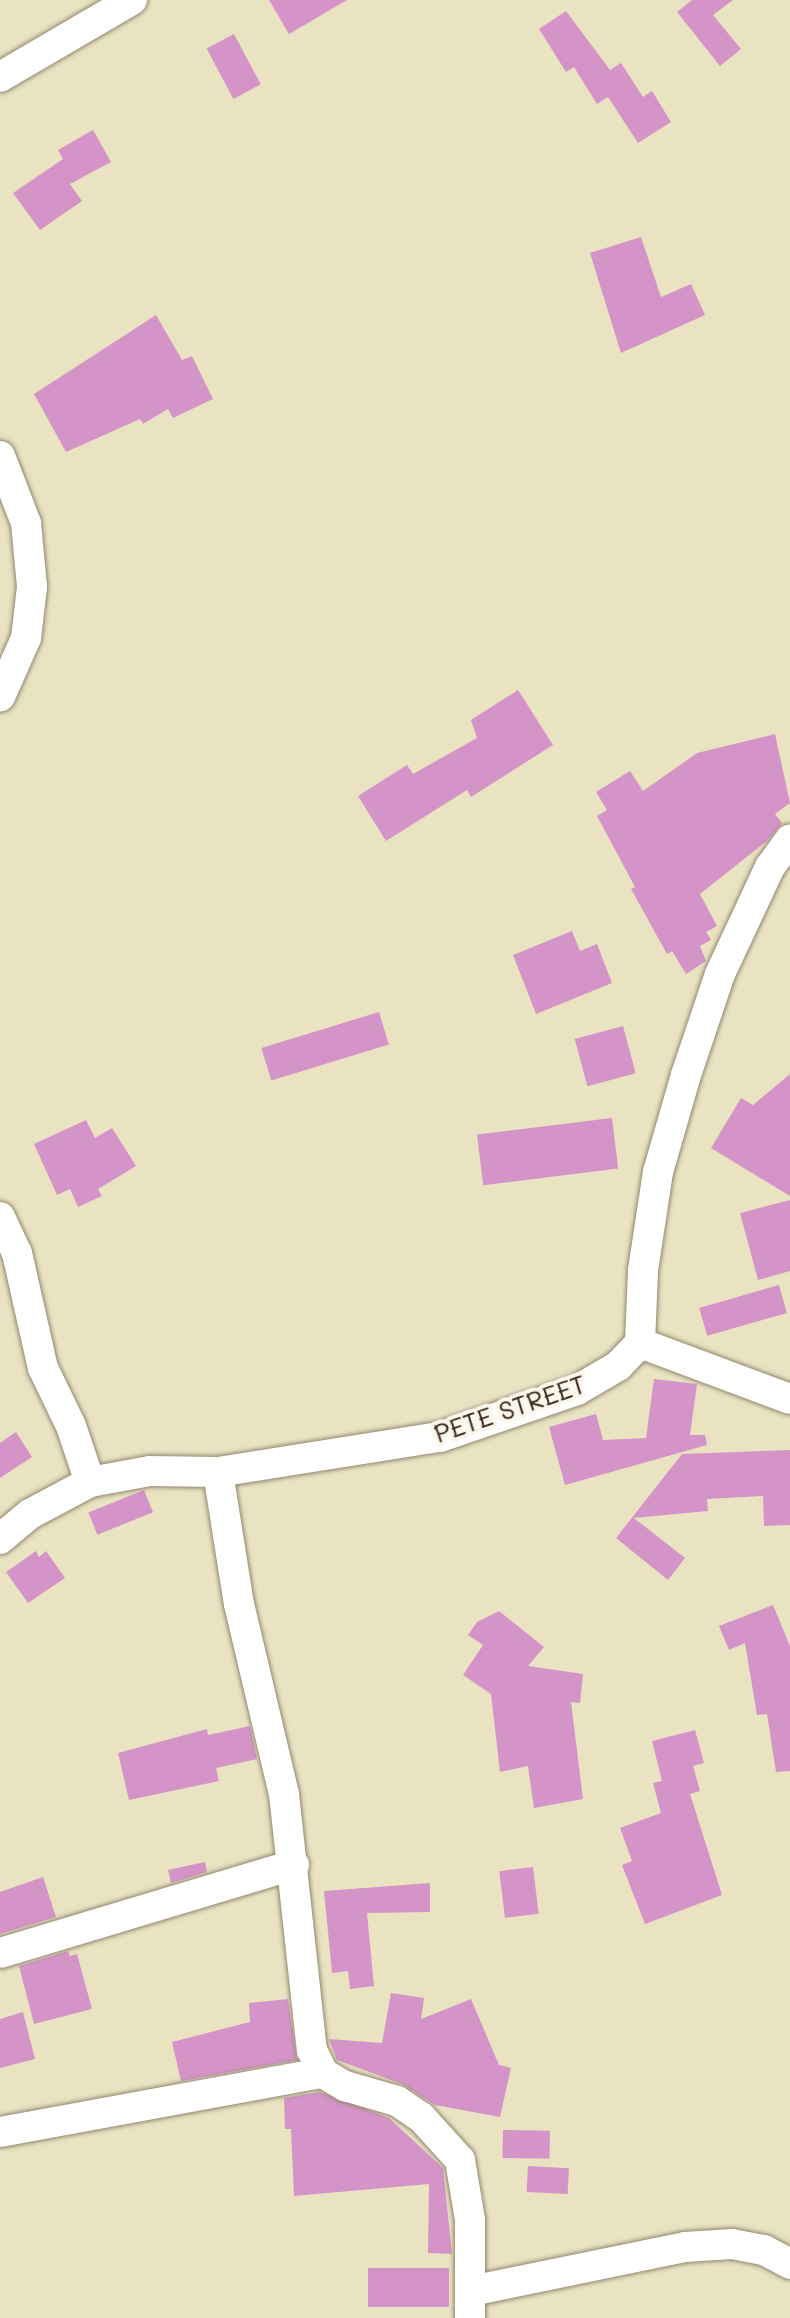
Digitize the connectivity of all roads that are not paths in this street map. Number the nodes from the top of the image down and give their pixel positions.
1 (132, 0) edge
2 (0, 77) edge
3 (0, 456) edge
4 (0, 697) edge
5 (790, 839) edge
6 (0, 1217) edge
7 (640, 1343) junction
8 (790, 1399) edge
9 (218, 1472) junction
10 (90, 1482) junction
11 (0, 1539) edge
12 (294, 1865) junction
13 (0, 1953) edge
14 (323, 2073) junction
15 (0, 2132) edge
16 (790, 2264) edge
17 (470, 2305) edge

1 - 2 street
3 - 4 street
5 - 7 street
6 - 10 street
7 - 8 street
7 - 9 street, PETE STREET
9 - 10 street, PETE STREET
9 - 12 street
10 - 11 street, PETE STREET
12 - 13 street
12 - 14 street
14 - 15 street
14 - 17 street
16 - 17 street

